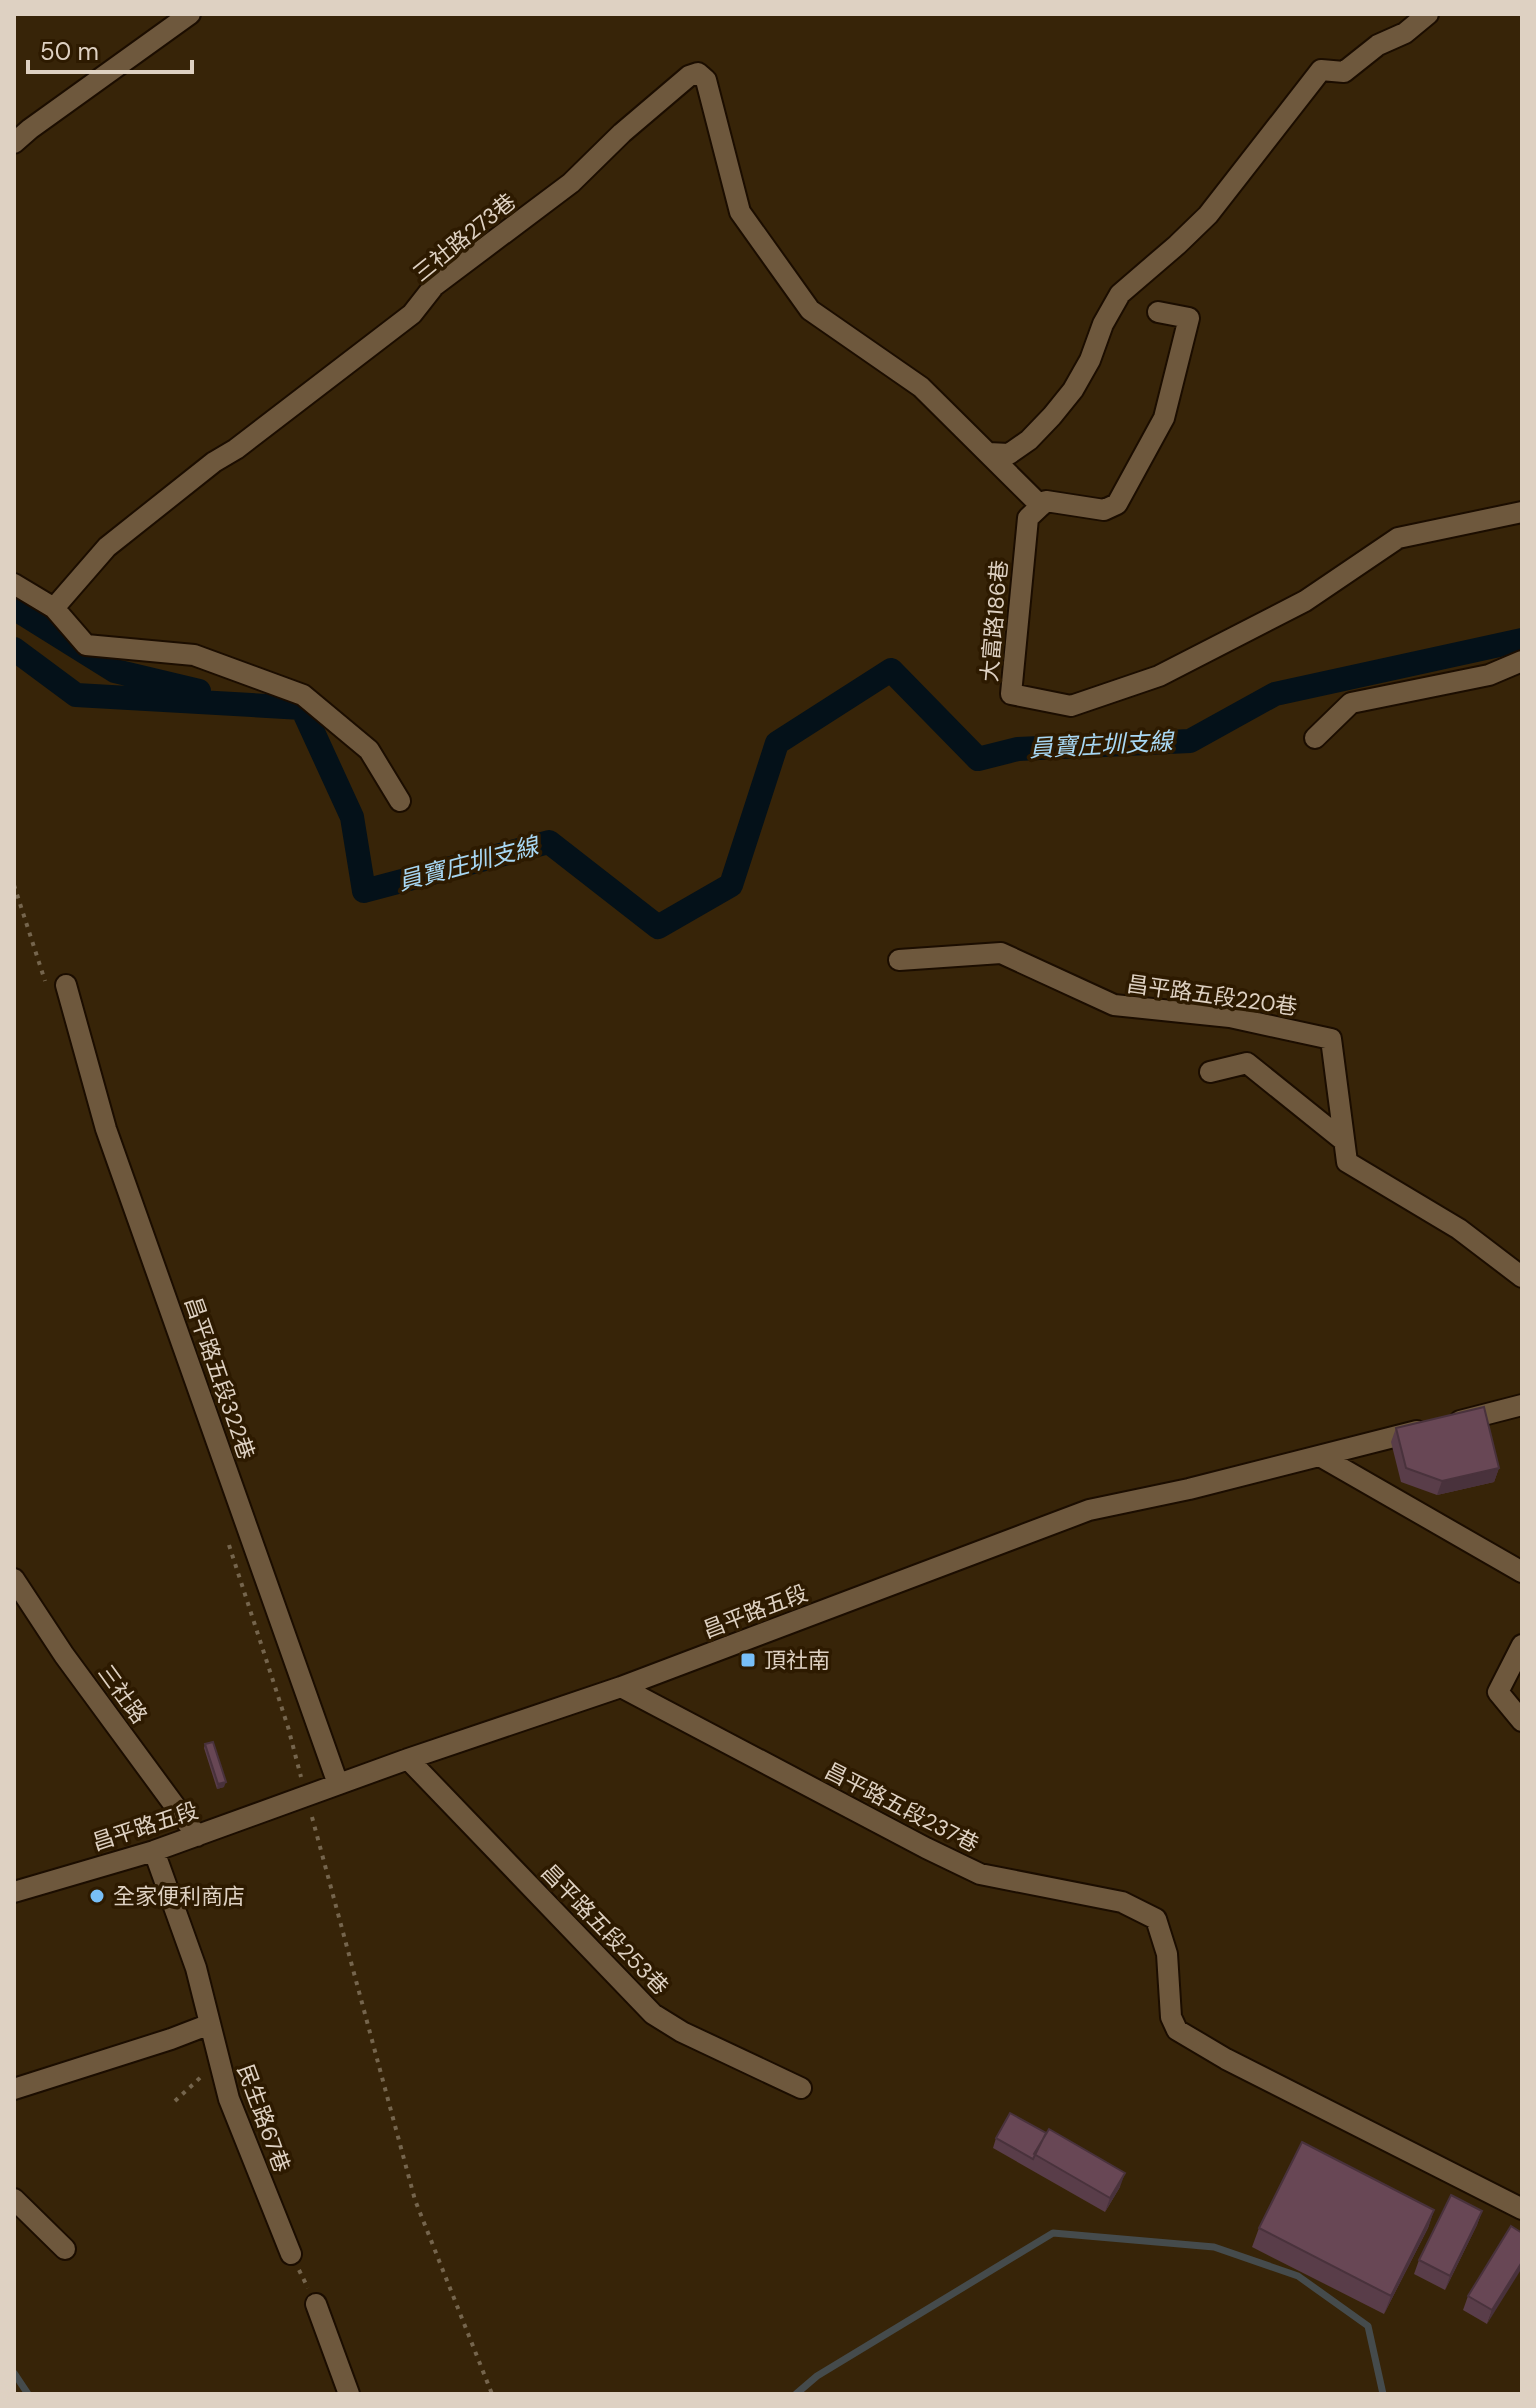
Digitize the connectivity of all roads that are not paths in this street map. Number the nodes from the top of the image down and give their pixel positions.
1 (190, 14) edge
2 (1428, 14) edge
3 (14, 143) edge
4 (1158, 312) dead end
5 (988, 453) junction
6 (1041, 506) junction
7 (1522, 512) edge
8 (14, 584) edge
9 (54, 608) junction
10 (1522, 661) edge
11 (1315, 738) dead end
12 (400, 801) dead end
13 (899, 960) dead end
14 (57, 988) road end
15 (1210, 1072) dead end
16 (1344, 1141) junction
17 (1522, 1277) edge
18 (1522, 1405) edge
19 (1320, 1456) junction
20 (1522, 1572) edge
21 (14, 1579) edge
22 (1522, 1645) edge
23 (621, 1687) junction
24 (1522, 1721) edge
25 (408, 1759) junction
26 (338, 1784) junction
27 (197, 1836) junction
28 (154, 1851) junction
29 (14, 1892) edge
30 (210, 2024) junction
31 (801, 2088) dead end
32 (14, 2089) edge
33 (14, 2199) edge
34 (1522, 2209) edge
35 (65, 2249) dead end
36 (291, 2254) road end
37 (316, 2304) road end
38 (349, 2394) edge

1 - 3 street
2 - 5 street
4 - 6 street
5 - 6 street
5 - 9 street, 三社路273巷
6 - 7 street, 大富路186巷
8 - 9 street
9 - 12 street
10 - 11 street
13 - 16 street, 昌平路五段220巷
14 - 26 street, 昌平路五段322巷
15 - 16 street, 昌平路五段220巷
16 - 17 street, 昌平路五段220巷
18 - 19 street, 昌平路五段
19 - 20 street
19 - 23 street, 昌平路五段
21 - 27 street, 三社路
22 - 24 street
23 - 25 street, 昌平路五段
23 - 34 street, 昌平路五段237巷
25 - 26 street, 昌平路五段
25 - 31 street, 昌平路五段253巷
26 - 27 street, 昌平路五段
27 - 28 street, 昌平路五段
28 - 29 street, 昌平路五段
28 - 30 street, 民生路67巷
30 - 32 street
30 - 36 street, 民生路67巷
33 - 35 street
37 - 38 street

